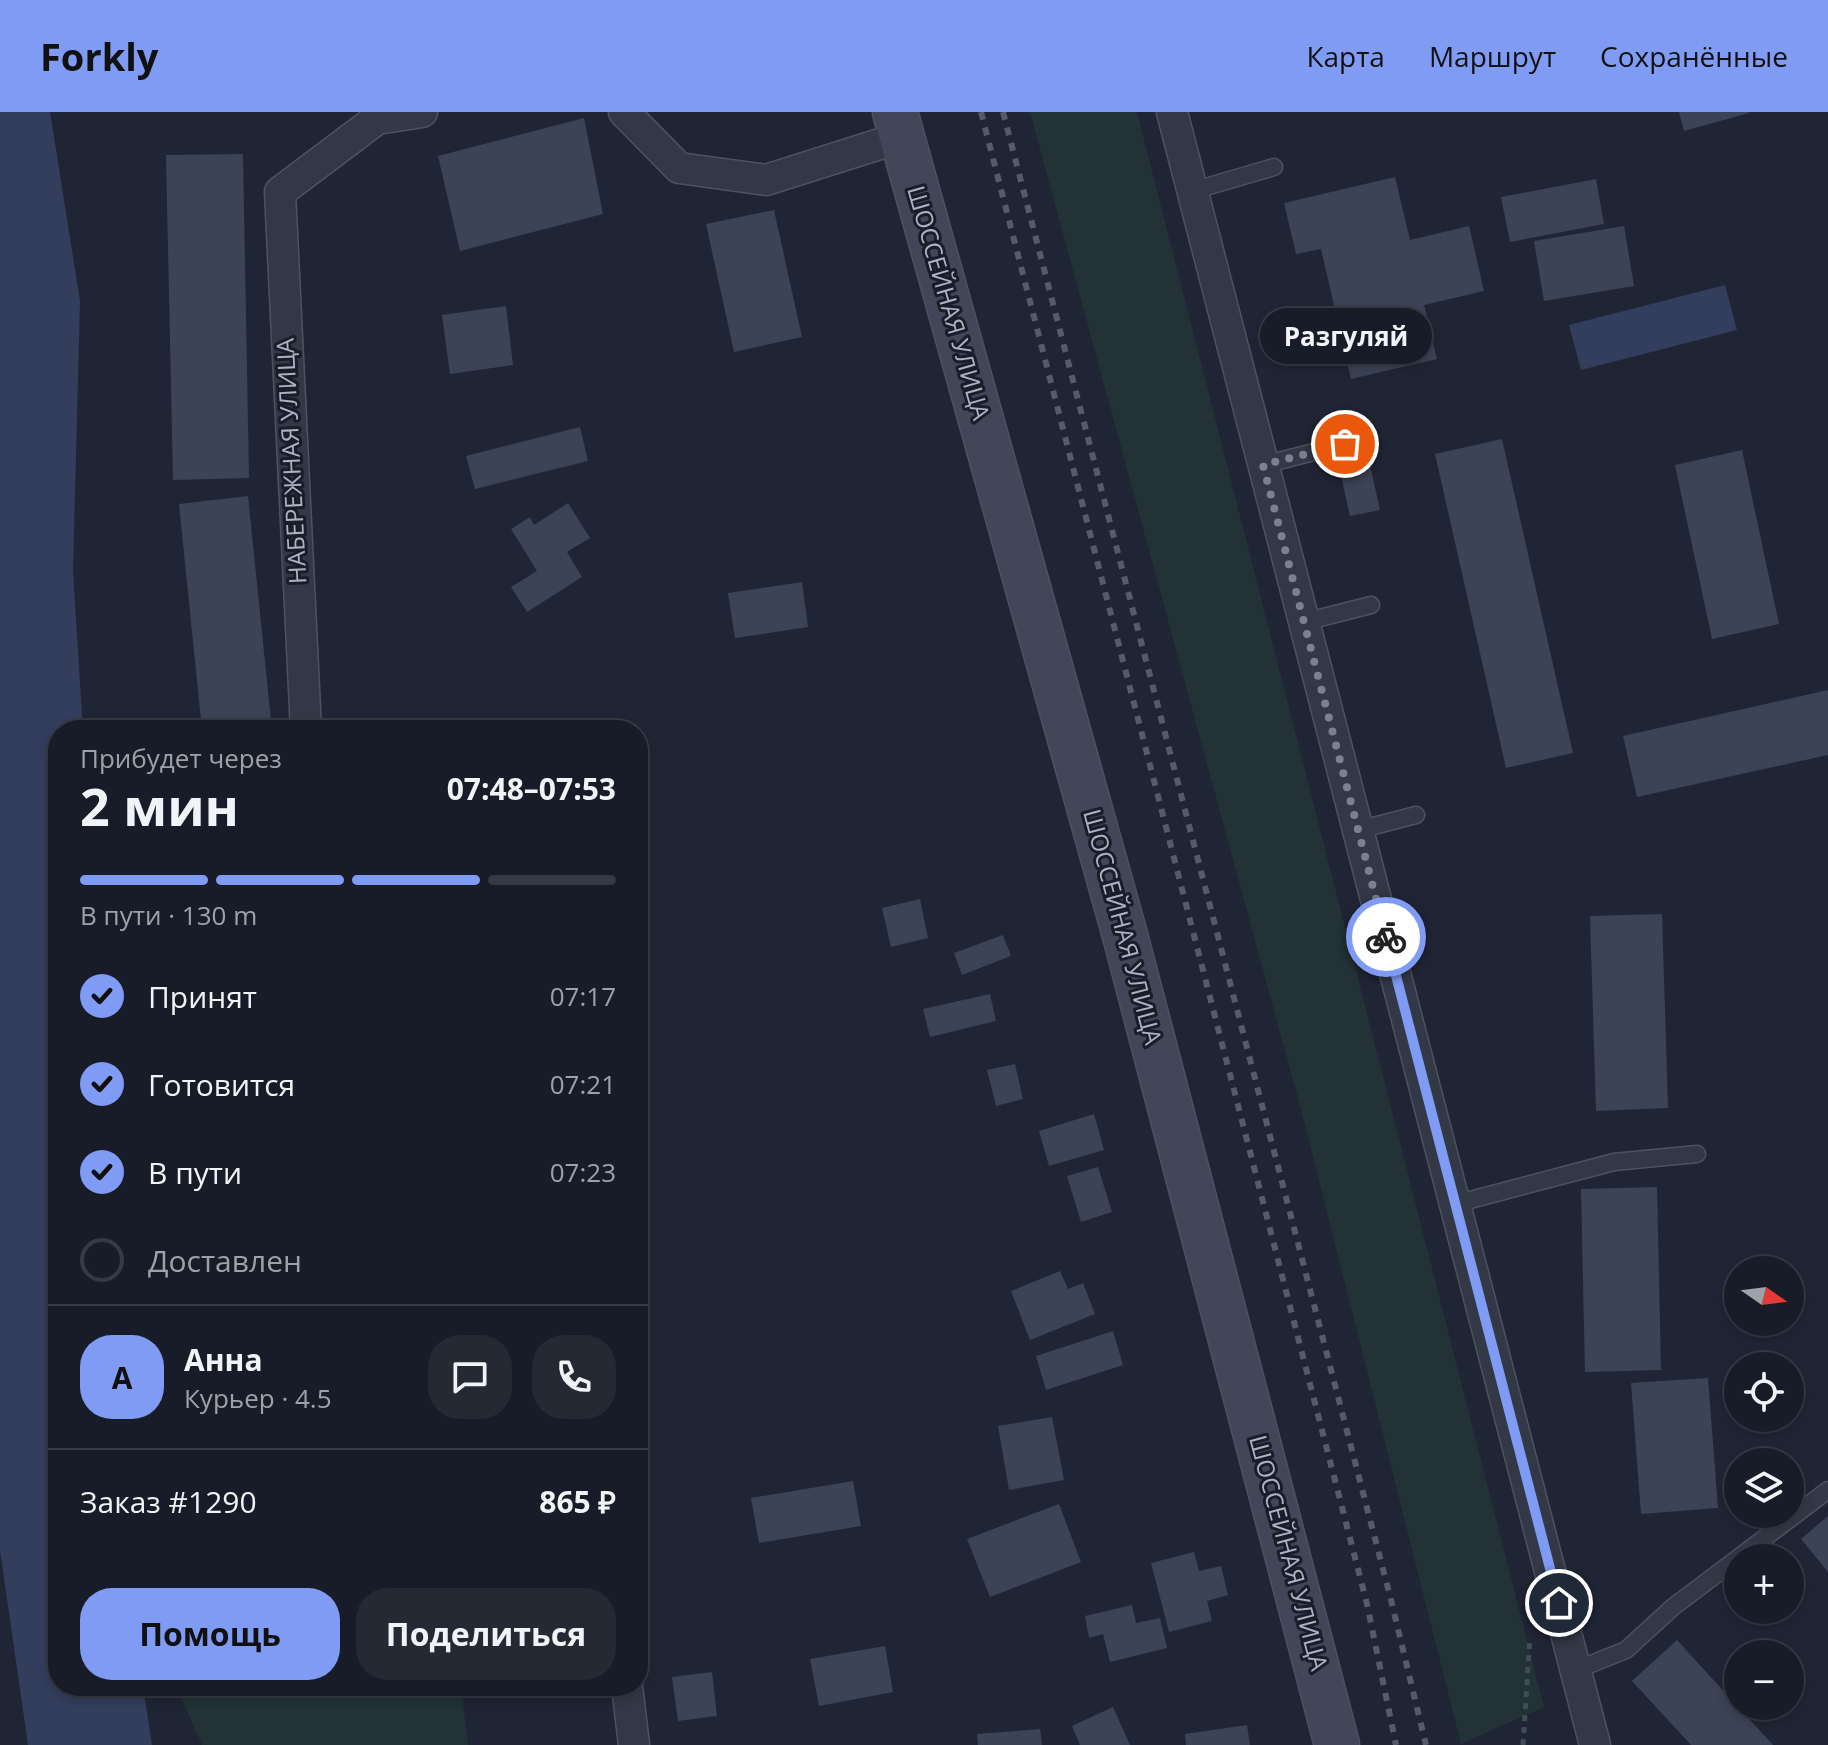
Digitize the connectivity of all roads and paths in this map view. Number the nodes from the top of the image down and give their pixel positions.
1 (422, 112) edge
2 (624, 112) edge
3 (1172, 112) edge
4 (898, 124) edge
5 (1274, 167) dead end
6 (1192, 191) junction
7 (1345, 444) dead end
8 (1263, 465) junction
9 (1371, 605) dead end
10 (1304, 622) junction
11 (306, 720) edge
12 (1416, 815) dead end
13 (1358, 830) junction
14 (1697, 1154) dead end
15 (1455, 1204) junction
16 (1828, 1490) edge
17 (1757, 1544) edge
18 (1724, 1569) edge
19 (1559, 1603) junction
20 (1576, 1670) junction
21 (628, 1696) edge
22 (634, 1745) edge
23 (1337, 1745) edge
24 (1523, 1745) edge
25 (1595, 1745) edge

1 - 11 street, НАБЕРЕЖНАЯ УЛИЦА
2 - 4 street
3 - 6 street
4 - 23 main road, ШОССЕЙНАЯ УЛИЦА
5 - 6 lane
6 - 8 street
7 - 8 lane
8 - 10 street
9 - 10 lane
10 - 13 street
12 - 13 lane
13 - 15 street
14 - 15 lane
15 - 19 street
16 - 17 lane
18 - 20 lane
19 - 20 street
19 - 24 path
20 - 25 street
21 - 22 street

